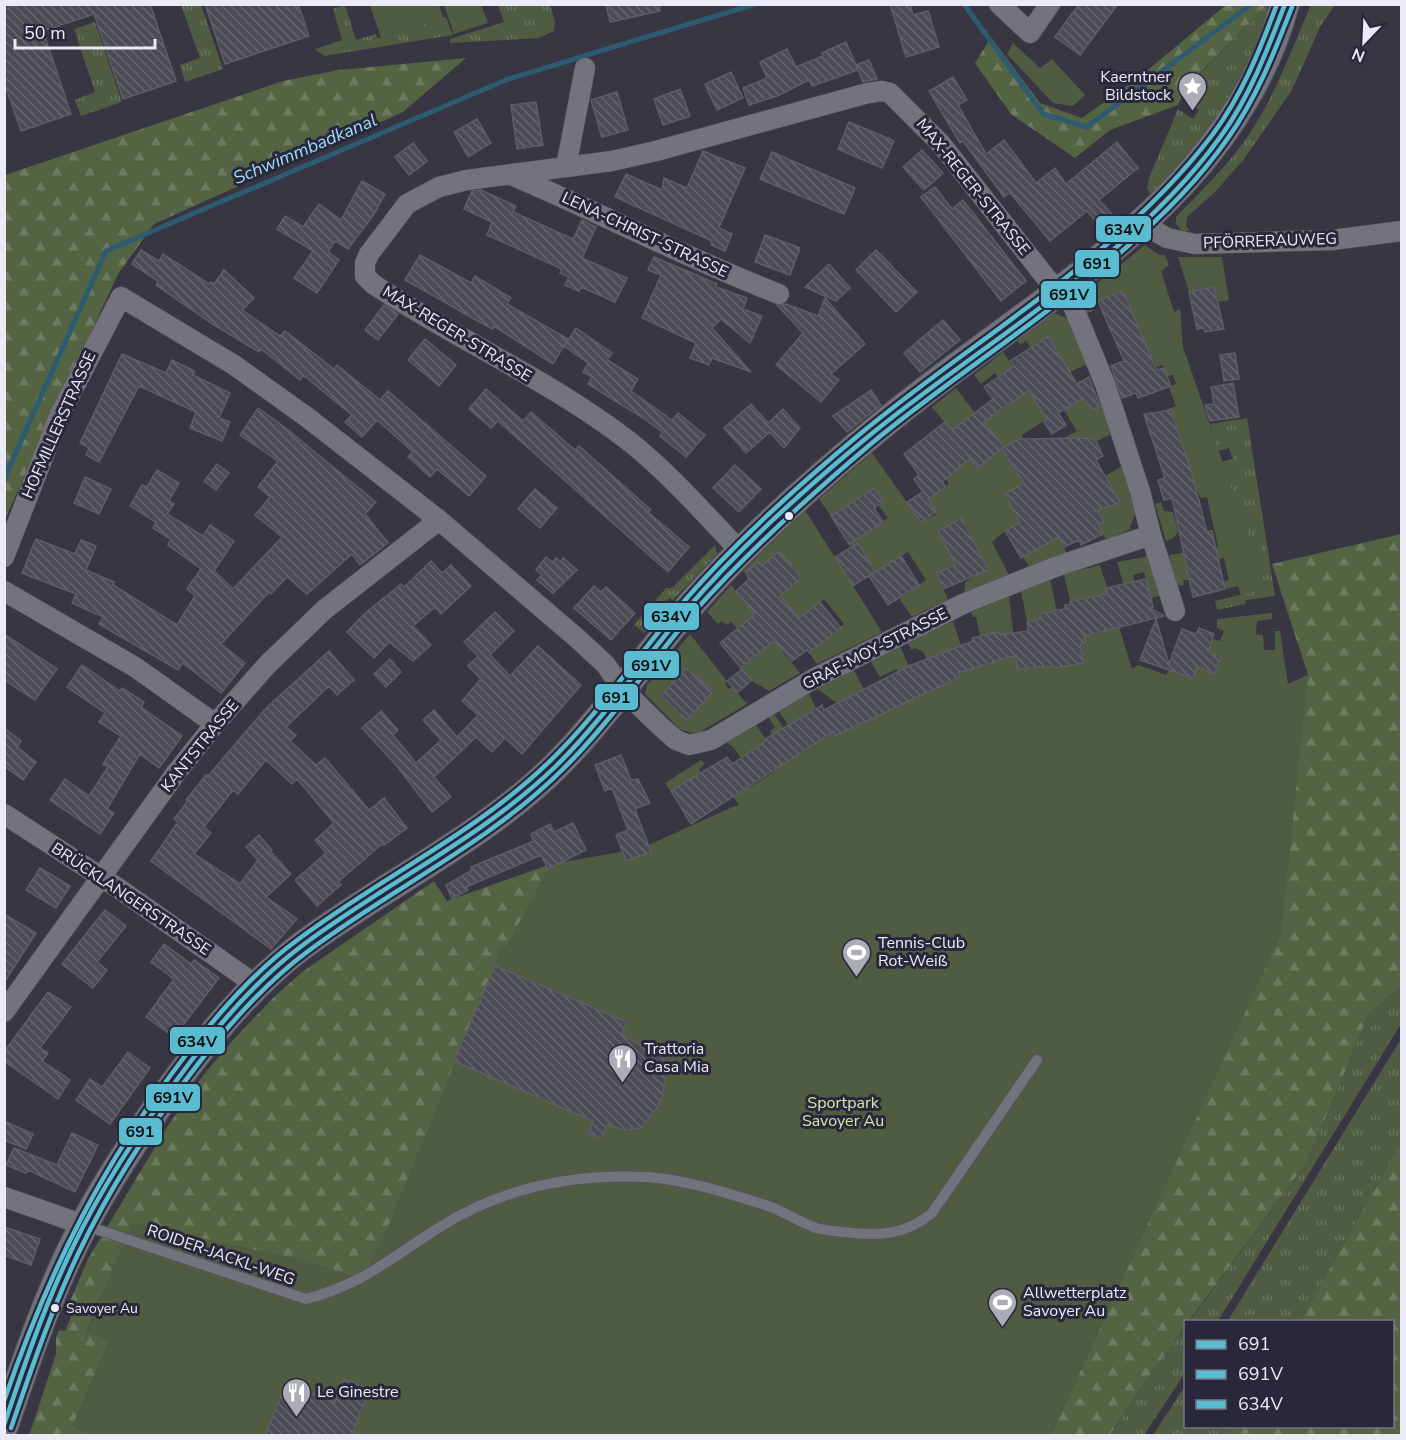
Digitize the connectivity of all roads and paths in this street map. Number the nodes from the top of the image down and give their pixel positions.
1 (1050, 4) edge
2 (1285, 4) edge
3 (1003, 6) edge
4 (585, 68) dead end
5 (566, 167) junction
6 (511, 175) junction
7 (1148, 219) junction
8 (1401, 231) edge
9 (1061, 290) junction
10 (779, 294) dead end
11 (121, 297) joint
12 (439, 520) junction
13 (1151, 535) junction
14 (740, 552) junction
15 (4, 557) edge
16 (4, 591) edge
17 (1175, 611) dead end
18 (622, 689) junction
19 (215, 724) junction
20 (4, 814) edge
21 (102, 878) junction
22 (256, 985) junction
23 (4, 1012) edge
24 (1037, 1060) dead end
25 (4, 1197) edge
26 (84, 1225) junction
27 (4, 1426) edge

1 - 3 street
2 - 7 street
4 - 5 street
5 - 6 street, MAX-REGER-STRASSE
5 - 9 street, MAX-REGER-STRASSE
6 - 10 street, LENA-CHRIST-STRASSE
6 - 14 street, MAX-REGER-STRASSE
7 - 8 street, PFÖRRERAUWEG
7 - 9 street
9 - 13 street
9 - 14 street
11 - 12 street, GRAF-MOY-STRASSE
11 - 15 street, HOFMILLERSTRASSE
12 - 18 street, GRAF-MOY-STRASSE
12 - 19 street, KANTSTRASSE
13 - 17 street
13 - 18 street, GRAF-MOY-STRASSE
14 - 18 street
16 - 19 street
18 - 22 street
19 - 21 street, KANTSTRASSE
20 - 21 street, BRÜCKLANGERSTRASSE
21 - 22 street, BRÜCKLANGERSTRASSE
21 - 23 street, KANTSTRASSE
22 - 26 street
24 - 26 lane, ROIDER-JACKL-WEG
25 - 26 street
26 - 27 street

